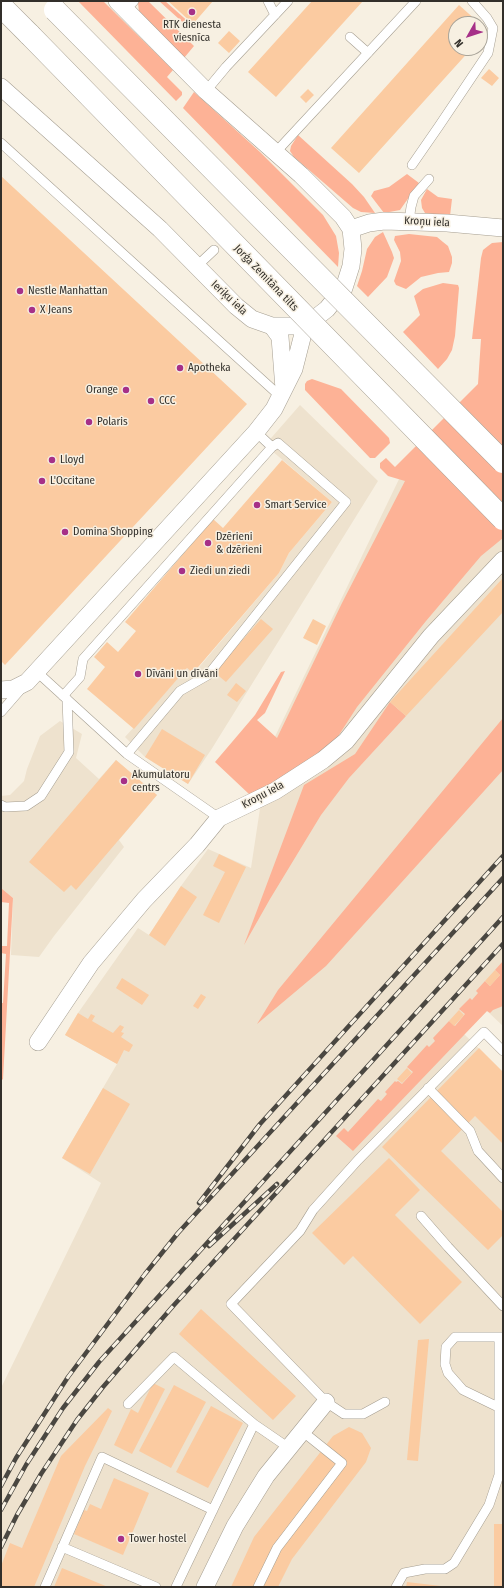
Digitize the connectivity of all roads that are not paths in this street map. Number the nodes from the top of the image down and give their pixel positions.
1 (268, 1) edge
2 (288, 1) edge
3 (416, 1) edge
4 (472, 1) edge
5 (125, 4) edge
6 (51, 5) edge
7 (1, 6) edge
8 (275, 15) junction
9 (350, 37) dead end
10 (368, 53) junction
11 (1, 87) edge
12 (206, 91) junction
13 (1, 143) edge
14 (276, 152) junction
15 (412, 165) dead end
16 (430, 179) dead end
17 (409, 221) junction
18 (503, 228) edge
19 (351, 229) junction
20 (214, 250) dead end
21 (197, 266) junction
22 (306, 322) junction
23 (272, 326) junction
24 (283, 394) junction
25 (256, 432) junction
26 (272, 447) junction
27 (503, 462) edge
28 (503, 519) edge
29 (503, 560) edge
30 (32, 677) junction
31 (1, 690) edge
32 (65, 698) junction
33 (1, 712) edge
34 (127, 754) junction
35 (1, 805) edge
36 (219, 818) junction
37 (38, 1042) dead end
38 (503, 1051) edge
39 (428, 1088) junction
40 (503, 1178) edge
41 (421, 1216) dead end
42 (503, 1306) edge
43 (501, 1337) edge
44 (326, 1402) junction
45 (385, 1402) dead end
46 (128, 1404) dead end
47 (498, 1406) junction
48 (254, 1424) junction
49 (302, 1431) junction
50 (289, 1448) junction
51 (213, 1510) junction
52 (62, 1547) junction
53 (45, 1587) edge
54 (156, 1587) edge
55 (176, 1587) edge
56 (205, 1587) edge
57 (258, 1587) edge
58 (396, 1587) edge

1 - 8 lane
2 - 8 lane
3 - 10 lane
4 - 15 lane
5 - 12 street
6 - 27 main road, bridge
7 - 28 main road, Jorģa Zemitāna tilts, bridge
8 - 12 lane
9 - 10 lane
10 - 14 lane
11 - 21 street, Ieriķu iela
12 - 14 street
13 - 24 lane
14 - 19 street
16 - 17 lane
17 - 18 street, Kroņu iela
17 - 19 street, Kroņu iela
19 - 22 street, Ieriķu iela
20 - 21 lane
21 - 23 street, Ieriķu iela
22 - 23 street, Ieriķu iela
22 - 24 street
23 - 24 street
24 - 25 street
25 - 26 lane
25 - 30 street
26 - 32 lane
26 - 34 lane
29 - 36 street, Kroņu iela
30 - 31 street
30 - 32 lane
30 - 33 lane
32 - 34 lane
32 - 35 lane
34 - 36 lane
36 - 37 street, Kroņu iela
38 - 39 lane
39 - 40 lane
39 - 44 lane
41 - 42 lane
43 - 47 lane
43 - 47 lane
44 - 45 lane
44 - 49 street
46 - 48 lane
47 - 58 lane
48 - 50 lane
48 - 51 lane
49 - 50 street
49 - 57 lane
50 - 56 street
51 - 52 lane
51 - 55 lane
52 - 53 lane
52 - 54 lane

